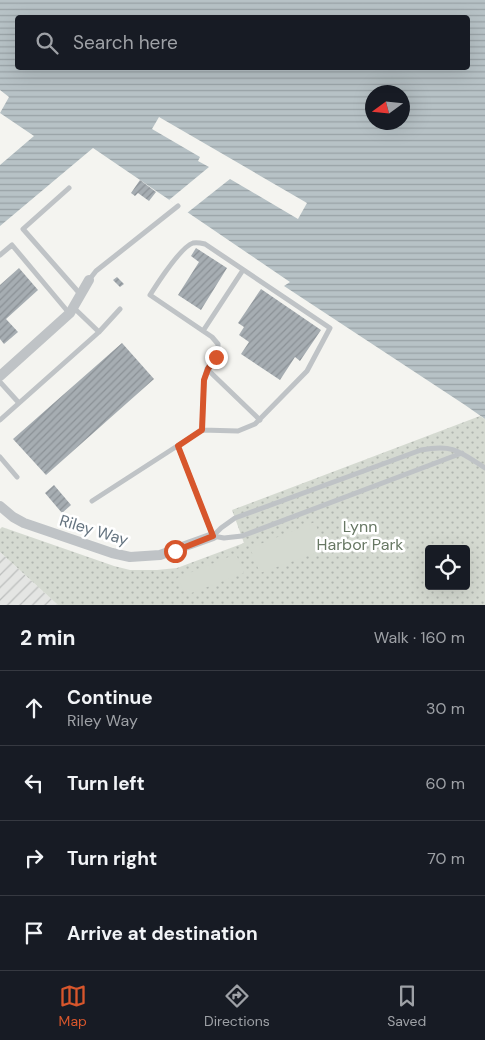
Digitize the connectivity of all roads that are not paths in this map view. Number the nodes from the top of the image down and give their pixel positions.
1 (69, 188) dead end
2 (178, 206) dead end
3 (0, 255) edge
4 (243, 270) junction
5 (89, 280) joint
6 (81, 295) junction
7 (120, 309) dead end
8 (72, 311) junction
9 (203, 331) junction
10 (99, 332) junction
11 (208, 369) junction
12 (0, 376) edge
13 (0, 382) edge
14 (19, 403) junction
15 (0, 420) edge
16 (260, 420) junction
17 (202, 430) junction
18 (178, 446) junction
19 (462, 454) junction
20 (0, 457) edge
21 (485, 468) edge
22 (17, 477) dead end
23 (92, 501) dead end
24 (0, 506) edge
25 (213, 536) junction

1 - 6 lane
2 - 5 lane
3 - 8 lane
4 - 9 lane
4 - 9 lane
4 - 16 lane
5 - 6 street
6 - 8 street
7 - 10 lane
8 - 10 lane
8 - 12 street
9 - 11 lane
10 - 14 lane
11 - 16 lane
11 - 17 lane
13 - 14 lane
14 - 15 lane
16 - 17 lane
17 - 18 lane
18 - 23 lane
18 - 25 lane
19 - 21 lane
19 - 25 lane
19 - 25 lane
20 - 22 lane
24 - 25 street, Riley Way

